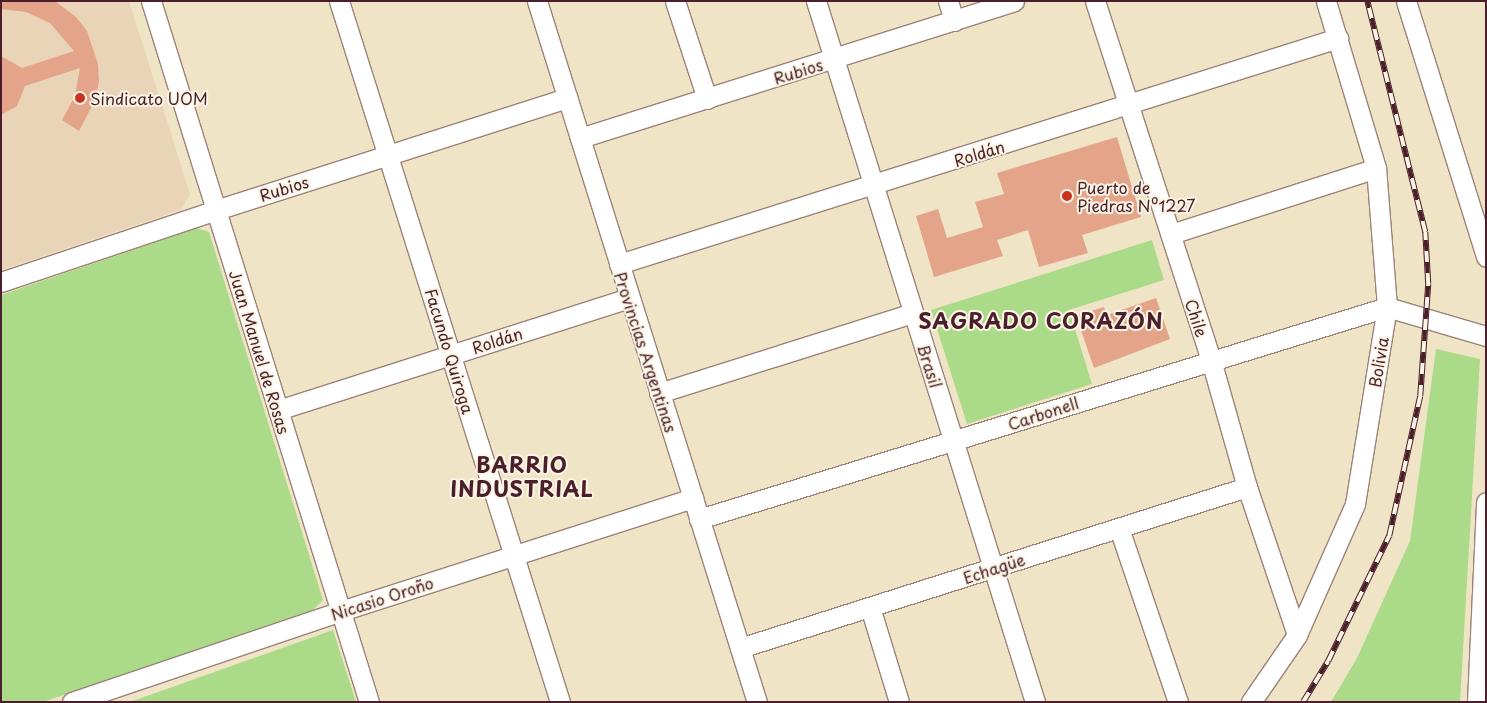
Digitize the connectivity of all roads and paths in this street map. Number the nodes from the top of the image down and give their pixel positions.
1 (151, 1) edge
2 (340, 1) edge
3 (537, 1) edge
4 (675, 1) edge
5 (816, 1) edge
6 (948, 1) edge
7 (1014, 1) edge
8 (1094, 1) edge
9 (1326, 1) edge
10 (1406, 1) edge
11 (954, 21) junction
12 (1338, 38) junction
13 (835, 59) junction
14 (568, 98) junction
15 (707, 99) junction
16 (1127, 106) junction
17 (580, 138) junction
18 (388, 156) junction
19 (1376, 168) junction
20 (873, 185) junction
21 (216, 210) junction
22 (1481, 224) edge
23 (1171, 234) junction
24 (1486, 257) edge
25 (619, 264) junction
26 (1, 282) edge
27 (629, 298) junction
28 (1387, 307) junction
29 (913, 313) junction
30 (1486, 336) edge
31 (452, 354) junction
32 (1211, 360) junction
33 (659, 394) junction
34 (278, 410) junction
35 (954, 441) junction
36 (1247, 487) junction
37 (693, 498) junction
38 (1486, 502) edge
39 (699, 519) junction
40 (1119, 528) junction
41 (514, 555) junction
42 (993, 568) junction
43 (870, 607) junction
44 (341, 611) junction
45 (1297, 635) junction
46 (740, 648) junction
47 (755, 701) edge
48 (72, 702) edge
49 (369, 702) edge
50 (560, 702) edge
51 (899, 702) edge
52 (1035, 702) edge
53 (1178, 702) edge
54 (1251, 702) edge
55 (1477, 702) edge

1 - 21 street, Juan Manuel de Rosas
2 - 18 street, Facundo Quiroga
3 - 14 street, Provincias Argentinas
4 - 15 street
5 - 13 street, Brasil
6 - 11 street
7 - 11 street, Rubios
8 - 16 street, Chile
9 - 12 street, Bolivia
10 - 22 street
11 - 13 street, Rubios
12 - 16 street, Roldán
12 - 19 street, Bolivia
13 - 15 street, Rubios
13 - 20 street, Brasil
14 - 17 street, Provincias Argentinas
14 - 18 street, Rubios
15 - 17 street, Rubios
16 - 20 street, Roldán
16 - 23 street, Chile
17 - 25 street, Provincias Argentinas
18 - 21 street, Rubios
18 - 31 street, Facundo Quiroga
19 - 23 street
19 - 28 street, Bolivia
20 - 25 street, Roldán
20 - 29 street, Brasil
21 - 26 street, Rubios
21 - 34 street, Juan Manuel de Rosas
22 - 24 street
23 - 32 street, Chile
25 - 27 street, Provincias Argentinas
27 - 31 street, Roldán
27 - 33 street, Provincias Argentinas
28 - 30 street
28 - 32 street, Carbonell
28 - 45 street, Bolivia
29 - 33 street
29 - 35 street, Brasil
31 - 34 street, Roldán
31 - 41 street, Facundo Quiroga
32 - 35 street, Carbonell
32 - 36 street, Chile
33 - 37 street, Provincias Argentinas
34 - 44 street, Juan Manuel de Rosas
35 - 39 street, Carbonell
35 - 42 street, Brasil
36 - 40 street, Echagüe
36 - 45 street, Chile
37 - 39 street, Provincias Argentinas
37 - 41 street, Nicasio Oroño
38 - 55 street
39 - 46 street, Provincias Argentinas
40 - 42 street, Echagüe
40 - 53 street
41 - 44 street, Nicasio Oroño
41 - 50 street, Facundo Quiroga
42 - 43 street, Echagüe
42 - 52 street, Brasil
43 - 46 street, Echagüe
43 - 51 street
44 - 48 street, Nicasio Oroño
44 - 49 street, Juan Manuel de Rosas
45 - 54 street, Bolivia
46 - 47 street, Provincias Argentinas

